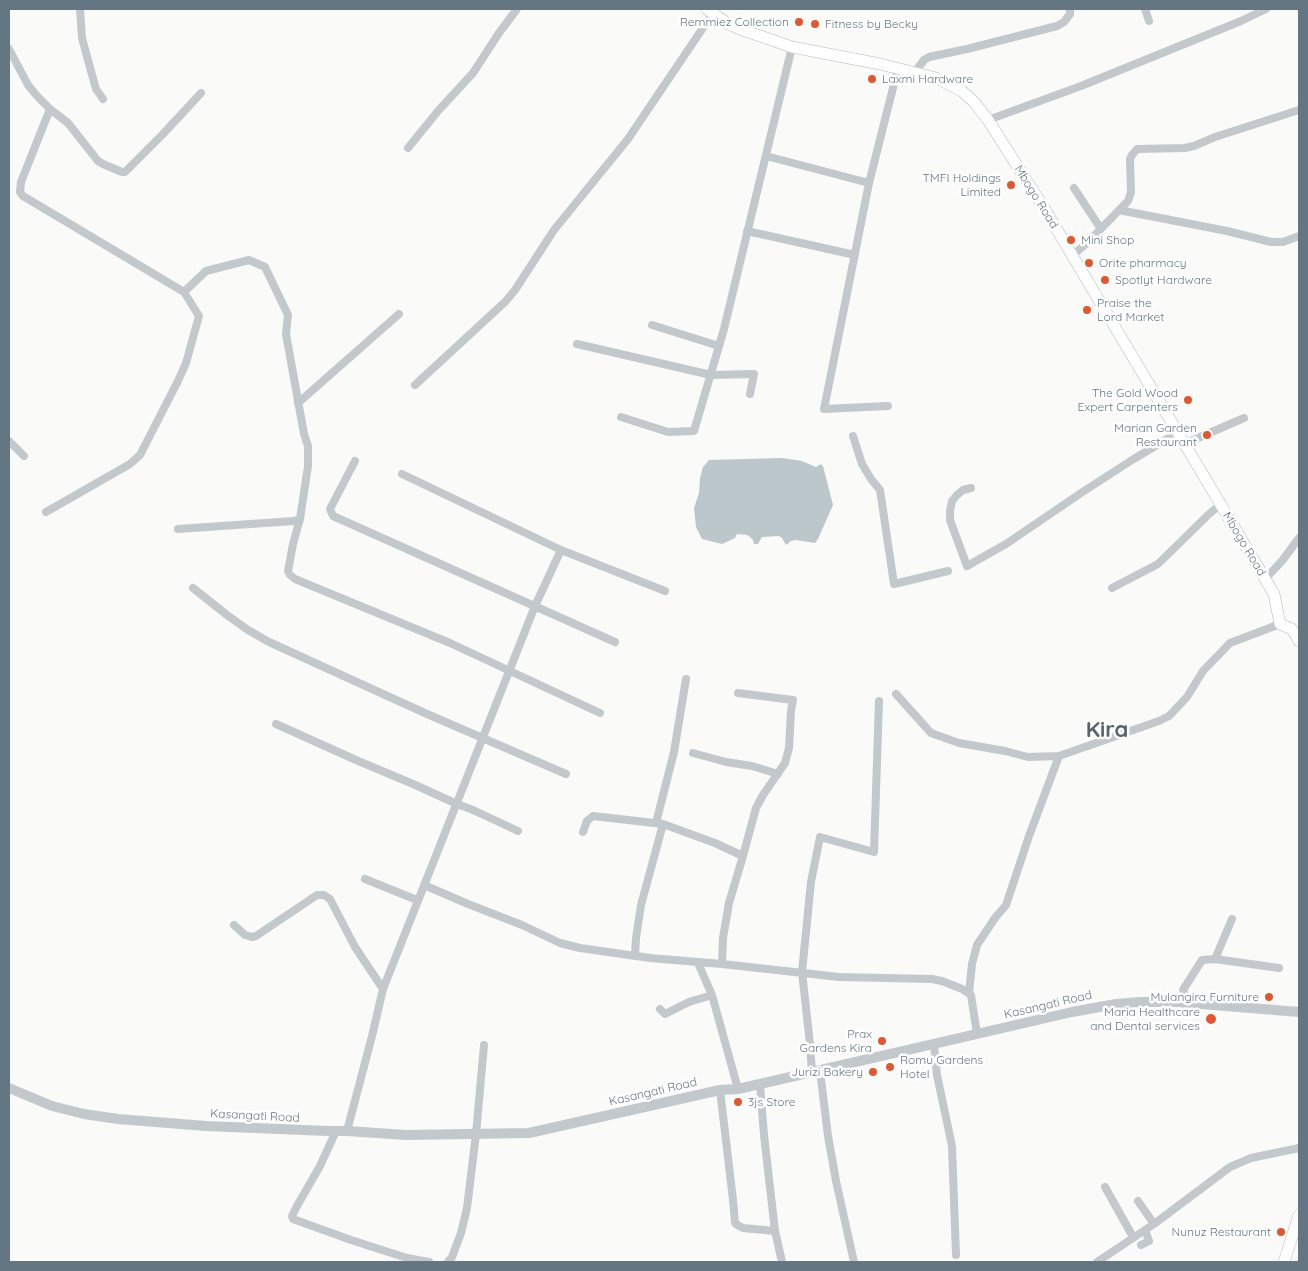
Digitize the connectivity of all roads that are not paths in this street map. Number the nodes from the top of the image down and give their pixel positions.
1 (80, 9) edge
2 (517, 9) edge
3 (1070, 9) edge
4 (1145, 9) edge
5 (1266, 9) edge
6 (710, 11) edge
7 (1149, 21) dead end
8 (792, 47) junction
9 (9, 49) edge
10 (898, 68) junction
11 (915, 72) junction
12 (201, 94) dead end
13 (103, 99) dead end
14 (50, 110) junction
15 (1299, 110) edge
16 (988, 120) junction
17 (408, 148) dead end
18 (766, 156) junction
19 (870, 183) junction
20 (1074, 188) dead end
21 (1119, 210) junction
22 (1101, 229) junction
23 (747, 231) junction
24 (1299, 236) edge
25 (855, 255) junction
26 (1072, 256) junction
27 (184, 292) junction
28 (398, 314) dead end
29 (652, 325) dead end
30 (577, 344) dead end
31 (720, 346) junction
32 (710, 375) junction
33 (415, 385) dead end
34 (750, 394) dead end
35 (298, 403) junction
36 (888, 406) dead end
37 (621, 417) dead end
38 (1244, 418) dead end
39 (1177, 433) junction
40 (854, 436) dead end
41 (9, 441) edge
42 (1184, 444) junction
43 (24, 456) dead end
44 (355, 461) dead end
45 (402, 474) dead end
46 (971, 488) dead end
47 (1220, 505) junction
48 (46, 512) dead end
49 (300, 518) junction
50 (178, 529) dead end
51 (1299, 538) edge
52 (561, 550) junction
53 (948, 571) dead end
54 (1265, 579) junction
55 (193, 588) dead end
56 (1112, 588) dead end
57 (666, 590) dead end
58 (535, 606) junction
59 (1280, 624) junction
60 (1299, 641) edge
61 (615, 642) dead end
62 (509, 671) junction
63 (686, 679) dead end
64 (738, 693) dead end
65 (896, 694) dead end
66 (879, 701) dead end
67 (600, 713) dead end
68 (276, 724) dead end
69 (482, 738) junction
70 (693, 753) dead end
71 (1059, 756) junction
72 (566, 774) dead end
73 (778, 774) junction
74 (457, 804) junction
75 (659, 823) junction
76 (518, 831) dead end
77 (584, 832) dead end
78 (743, 856) junction
79 (364, 879) dead end
80 (424, 885) junction
81 (417, 900) junction
82 (1232, 919) dead end
83 (234, 925) dead end
84 (635, 956) junction
85 (1215, 959) junction
86 (698, 963) junction
87 (722, 964) junction
88 (1279, 968) dead end
89 (802, 972) junction
90 (382, 989) junction
91 (968, 992) junction
92 (712, 995) junction
93 (1190, 1004) junction
94 (660, 1009) dead end
95 (1299, 1012) edge
96 (977, 1034) junction
97 (934, 1044) junction
98 (484, 1045) dead end
99 (816, 1072) junction
100 (760, 1084) junction
101 (9, 1088) edge
102 (738, 1089) junction
103 (720, 1090) junction
104 (342, 1131) junction
105 (476, 1134) junction
106 (1299, 1148) edge
107 (1105, 1187) dead end
108 (1138, 1200) dead end
109 (1299, 1216) edge
110 (1154, 1224) junction
111 (1145, 1230) junction
112 (776, 1231) junction
113 (1134, 1237) junction
114 (1141, 1245) dead end
115 (956, 1254) dead end
116 (429, 1262) edge
117 (448, 1262) edge
118 (782, 1262) edge
119 (854, 1262) edge
120 (1097, 1262) edge
121 (1284, 1262) edge

1 - 13 street
2 - 17 street
3 - 11 street
4 - 7 street
5 - 16 street
6 - 8 main road, Mbogo Road
6 - 33 street
8 - 10 main road, Mbogo Road
8 - 18 street
9 - 14 street
10 - 11 main road, Mbogo Road
10 - 19 street
11 - 16 main road, Mbogo Road
12 - 14 street
14 - 27 street
15 - 21 street
16 - 26 main road, Mbogo Road
18 - 19 street
18 - 23 street
19 - 25 street
20 - 22 street
21 - 22 street
21 - 24 street
22 - 26 street
23 - 25 street
23 - 31 street
25 - 36 street
26 - 39 main road, Mbogo Road
27 - 35 street
27 - 48 street
28 - 35 street
29 - 31 street
30 - 32 street
31 - 32 street
32 - 34 street
32 - 37 street
35 - 49 street
38 - 42 street
39 - 42 main road, Mbogo Road
39 - 46 street
40 - 53 street
41 - 43 street
42 - 47 main road, Mbogo Road
44 - 58 street
45 - 52 street
47 - 54 main road, Mbogo Road
47 - 56 street
49 - 50 street
49 - 62 street
51 - 54 street
52 - 57 street
52 - 58 street
54 - 59 main road, Mbogo Road
55 - 69 street
58 - 61 street
58 - 62 street
59 - 60 main road
59 - 71 street
62 - 67 street
62 - 69 street
63 - 75 street
64 - 73 street
65 - 71 street
66 - 89 street
68 - 74 street
69 - 72 street
69 - 74 street
70 - 73 street
71 - 91 street
73 - 78 street
74 - 76 street
74 - 80 street
75 - 77 street
75 - 78 street
75 - 84 street
78 - 87 street
79 - 81 street
80 - 81 street
80 - 84 street
81 - 90 street
82 - 85 street
83 - 90 street
84 - 86 street
85 - 88 street
85 - 93 street
86 - 87 street
86 - 92 street
87 - 89 street
89 - 91 street
89 - 99 street
90 - 104 street
91 - 96 street
92 - 94 street
92 - 102 street
93 - 95 street, Kasangati Road
93 - 96 street, Kasangati Road
96 - 97 street, Kasangati Road
97 - 99 street, Kasangati Road
97 - 115 street
98 - 105 street
99 - 100 street, Kasangati Road
99 - 119 street
100 - 102 street, Kasangati Road
100 - 112 street
101 - 104 street, Kasangati Road
102 - 103 street, Kasangati Road
103 - 105 street, Kasangati Road
103 - 112 street
104 - 105 street, Kasangati Road
104 - 116 street
105 - 117 street
106 - 110 street
107 - 113 street
108 - 110 street
109 - 121 main road
110 - 111 street
111 - 113 street
111 - 114 street
112 - 118 street
113 - 120 street

